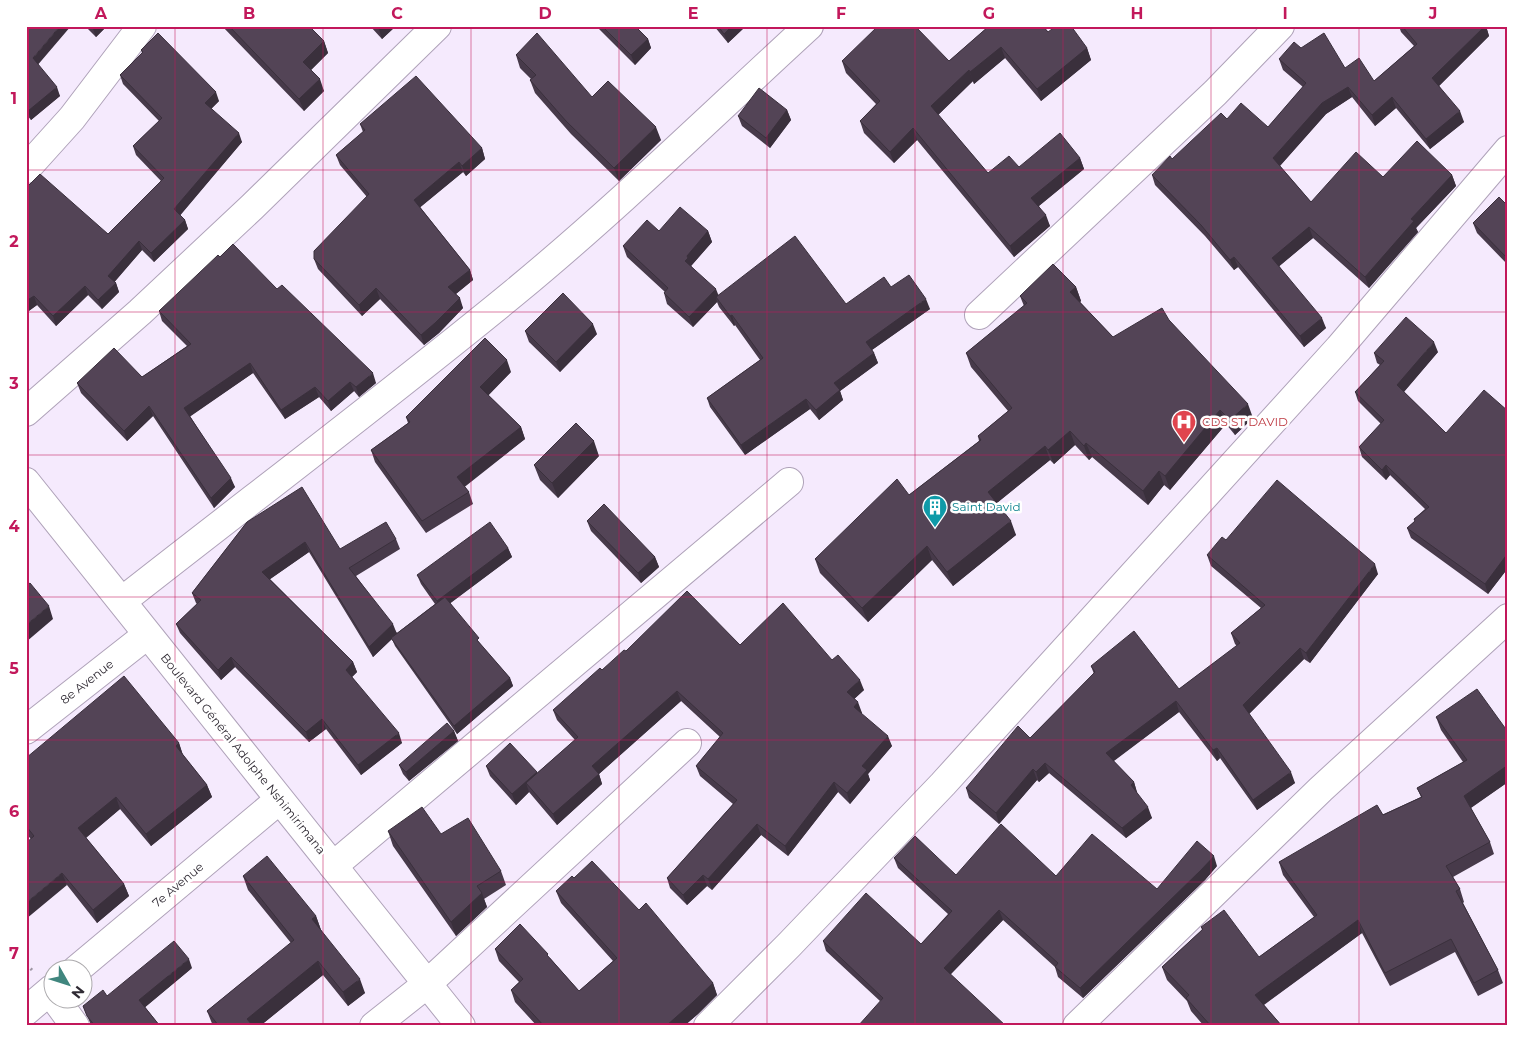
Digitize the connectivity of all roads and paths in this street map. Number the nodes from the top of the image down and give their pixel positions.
1 (142, 26) edge
2 (437, 26) edge
3 (809, 26) edge
4 (1280, 26) edge
5 (1508, 150) edge
6 (26, 169) edge
7 (979, 315) dead end
8 (26, 412) edge
9 (26, 482) edge
10 (789, 482) dead end
11 (122, 601) junction
12 (1508, 618) edge
13 (147, 635) junction
14 (26, 730) edge
15 (687, 743) dead end
16 (279, 800) junction
17 (333, 866) junction
18 (88, 960) edge
19 (427, 984) junction
20 (42, 1001) edge
21 (64, 1010) edge
22 (26, 1011) edge
23 (75, 1026) edge
24 (374, 1026) edge
25 (461, 1026) edge
26 (708, 1026) edge
27 (1077, 1026) edge

1 - 6 street
2 - 8 street
3 - 11 street
4 - 7 street
5 - 26 street
9 - 11 street, Boulevard Général Adolphe Nshimirimana
10 - 17 street
11 - 13 street, Boulevard Général Adolphe Nshimirimana
12 - 27 street
13 - 14 street, 8e Avenue
13 - 16 street, Boulevard Général Adolphe Nshimirimana
15 - 19 street
16 - 17 street, Boulevard Général Adolphe Nshimirimana
16 - 18 street, 7e Avenue
17 - 19 street, Boulevard Général Adolphe Nshimirimana
19 - 24 street
19 - 25 street, Boulevard Général Adolphe Nshimirimana
20 - 22 street
21 - 23 street

